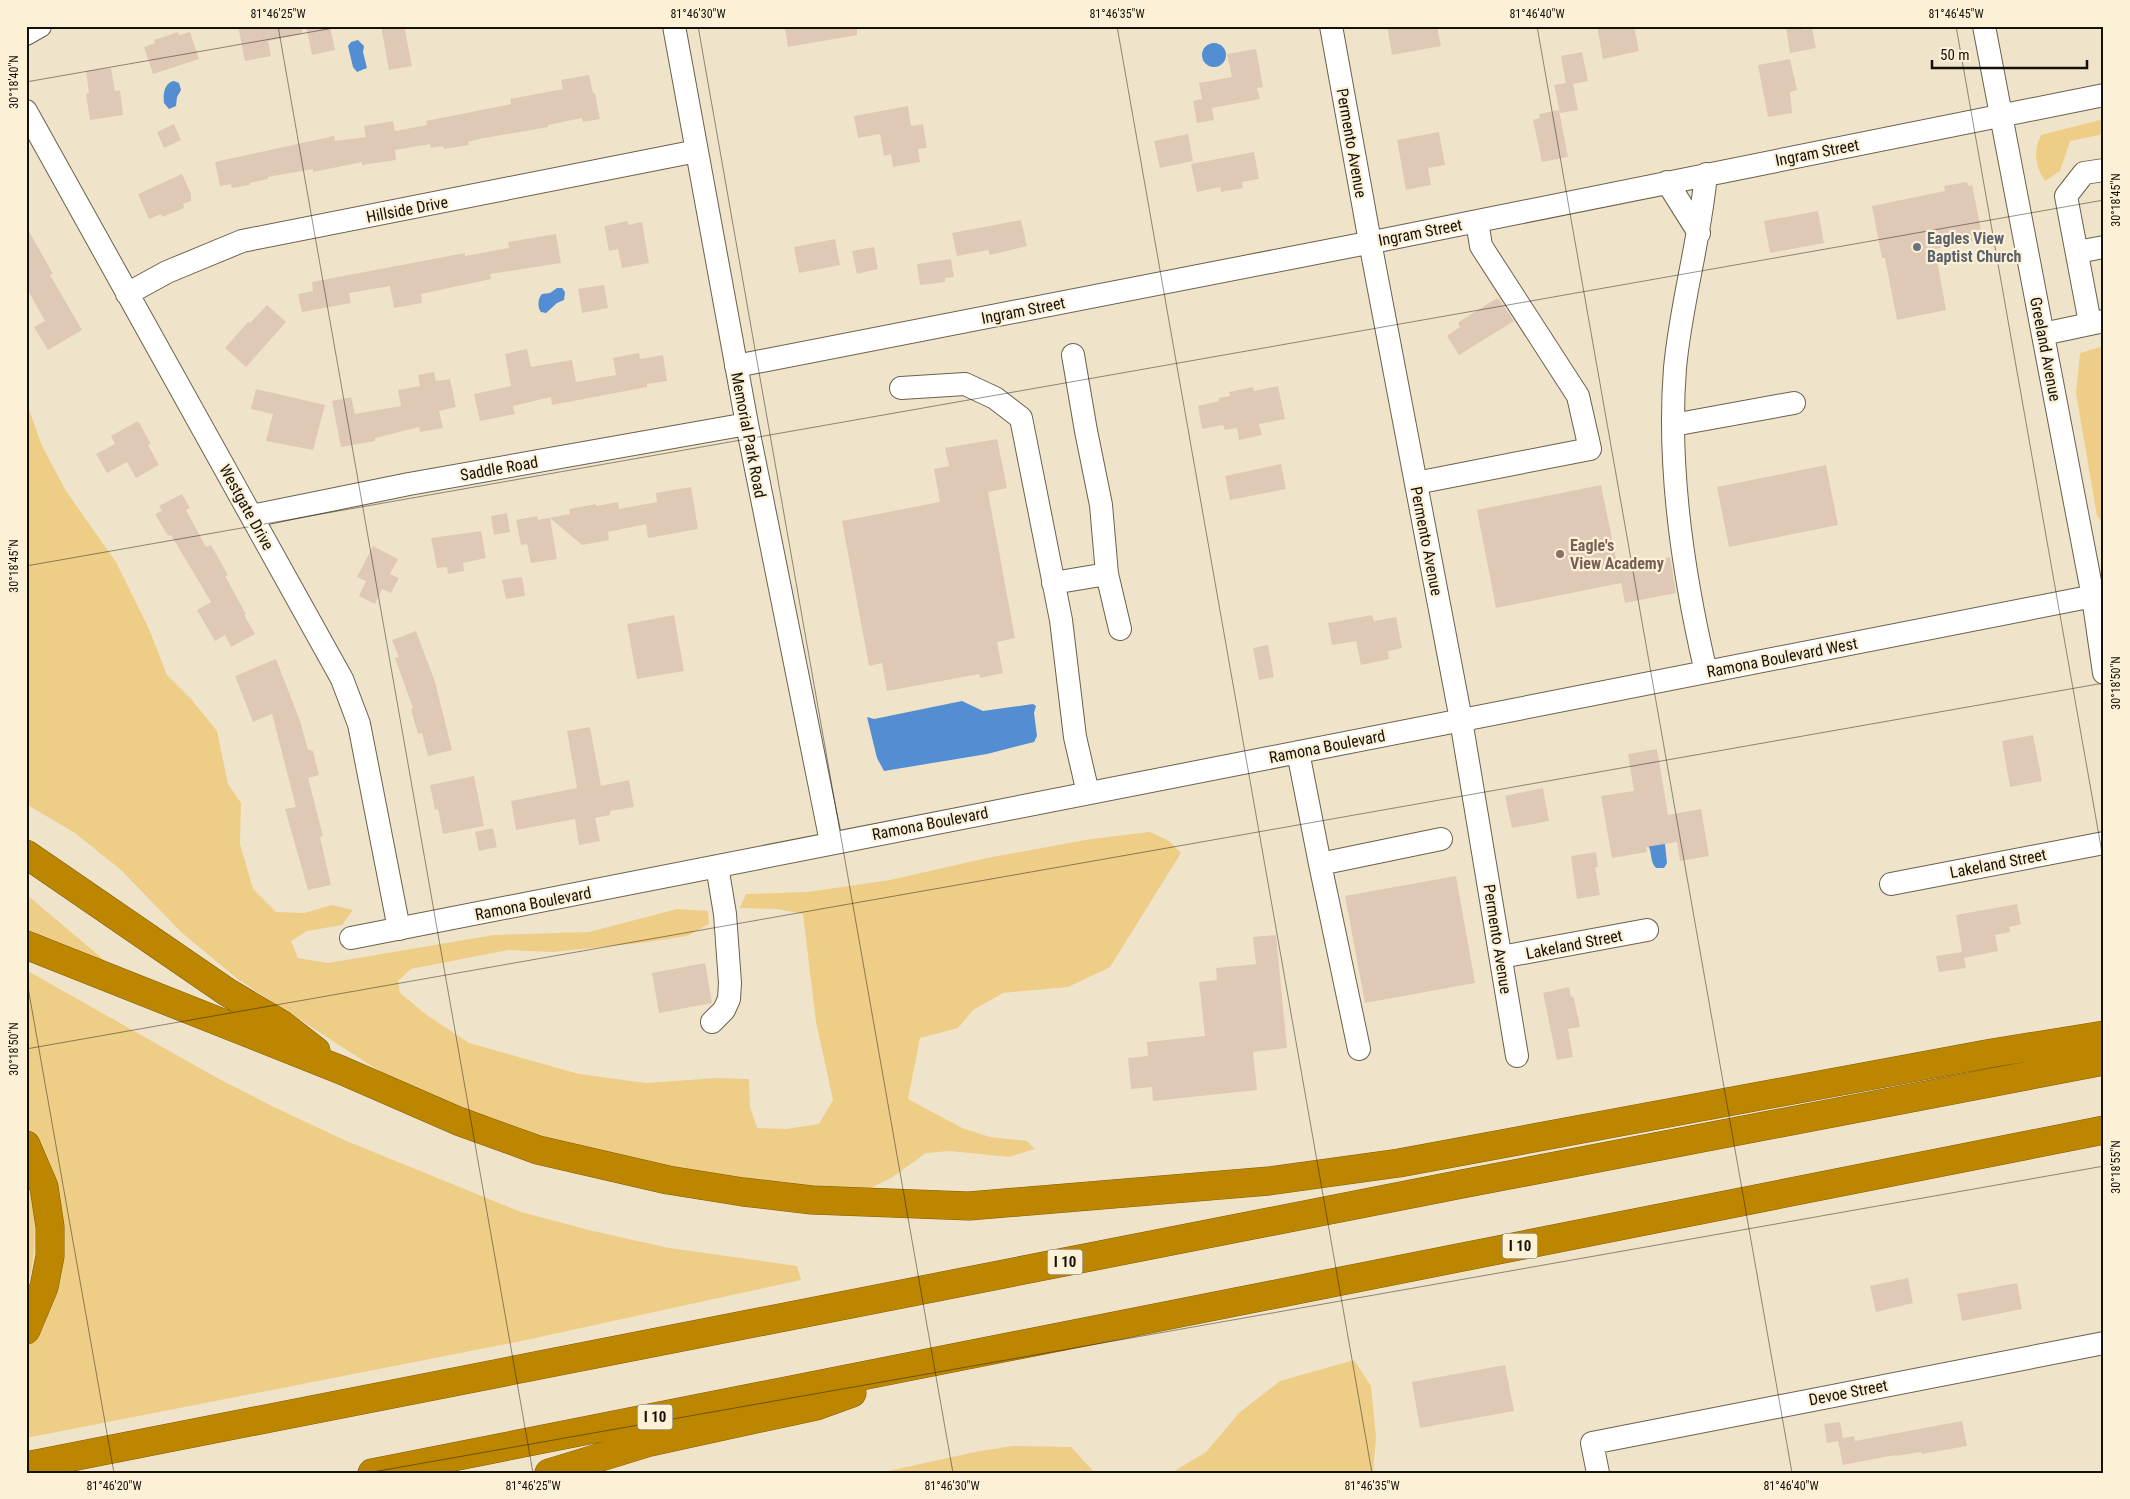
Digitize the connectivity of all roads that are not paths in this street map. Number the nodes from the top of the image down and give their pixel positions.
1 (40, 26) edge
2 (674, 26) edge
3 (1331, 26) edge
4 (1984, 26) edge
5 (26, 34) edge
6 (2104, 95) edge
7 (26, 111) edge
8 (2001, 114) junction
9 (697, 151) junction
10 (2104, 170) edge
11 (1706, 174) junction
12 (1667, 182) junction
13 (1477, 221) junction
14 (1699, 233) junction
15 (1370, 242) junction
16 (2104, 247) edge
17 (2077, 252) junction
18 (127, 294) junction
19 (2097, 322) edge
20 (2043, 334) junction
21 (1073, 355) dead end
22 (736, 366) junction
23 (901, 388) dead end
24 (1794, 402) dead end
25 (747, 424) junction
26 (1673, 425) junction
27 (1416, 483) junction
28 (252, 516) junction
29 (1107, 574) junction
30 (1054, 583) junction
31 (2098, 595) edge
32 (1120, 629) dead end
33 (1706, 672) junction
34 (2104, 673) edge
35 (1461, 720) junction
36 (1298, 752) junction
37 (1088, 793) junction
38 (1440, 839) dead end
39 (832, 842) junction
40 (2104, 842) edge
41 (26, 854) edge
42 (1320, 864) junction
43 (717, 866) junction
44 (1892, 884) dead end
45 (399, 929) junction
46 (1647, 930) dead end
47 (351, 938) dead end
48 (26, 945) edge
49 (1501, 958) junction
50 (712, 1022) dead end
51 (2104, 1035) edge
52 (1359, 1049) dead end
53 (1517, 1056) dead end
54 (2104, 1061) edge
55 (341, 1070) junction
56 (2104, 1130) edge
57 (26, 1145) edge
58 (26, 1330) edge
59 (2104, 1343) edge
60 (937, 1362) junction
61 (26, 1466) edge
62 (372, 1473) edge
63 (550, 1473) edge
64 (1598, 1473) edge

1 - 5 street
2 - 9 street, Memorial Park Road
3 - 15 street, Permento Avenue
4 - 8 street, Greeland Avenue
6 - 8 street, Ingram Street
7 - 18 street, Westgate Drive
8 - 11 street, Ingram Street
8 - 20 street, Greeland Avenue
9 - 18 street, Hillside Drive
9 - 22 street, Memorial Park Road
10 - 17 street
11 - 12 street, Ingram Street
11 - 14 street
12 - 13 street, Ingram Street
12 - 14 street
13 - 15 street, Ingram Street
13 - 27 street
14 - 26 street
15 - 22 street, Ingram Street
15 - 27 street, Permento Avenue
16 - 17 street
17 - 19 street
18 - 28 street, Westgate Drive
19 - 20 street
20 - 31 street, Greeland Avenue
21 - 29 street
22 - 25 street, Memorial Park Road
23 - 30 street
24 - 26 street
25 - 28 street, Saddle Road
25 - 39 street, Memorial Park Road
26 - 33 street
27 - 35 street, Permento Avenue
28 - 45 street, Westgate Drive
29 - 30 street
29 - 32 street
30 - 37 street
31 - 33 street, Ramona Boulevard West
31 - 34 street, Greeland Avenue
33 - 35 street, Ramona Boulevard West
35 - 36 street, Ramona Boulevard
35 - 49 street, Permento Avenue
36 - 37 street, Ramona Boulevard
36 - 42 street
37 - 39 street, Ramona Boulevard
38 - 42 street
39 - 43 street, Ramona Boulevard
40 - 44 street, Lakeland Street
41 - 55 highway
42 - 52 street
43 - 45 street, Ramona Boulevard
43 - 50 street
45 - 47 street, Ramona Boulevard
46 - 49 street, Lakeland Street
48 - 55 highway
49 - 53 street, Permento Avenue
51 - 55 highway
54 - 61 highway, I 10
56 - 60 highway, I 10
57 - 58 highway
59 - 64 street, Devoe Street
60 - 62 highway, I 10
60 - 63 highway

